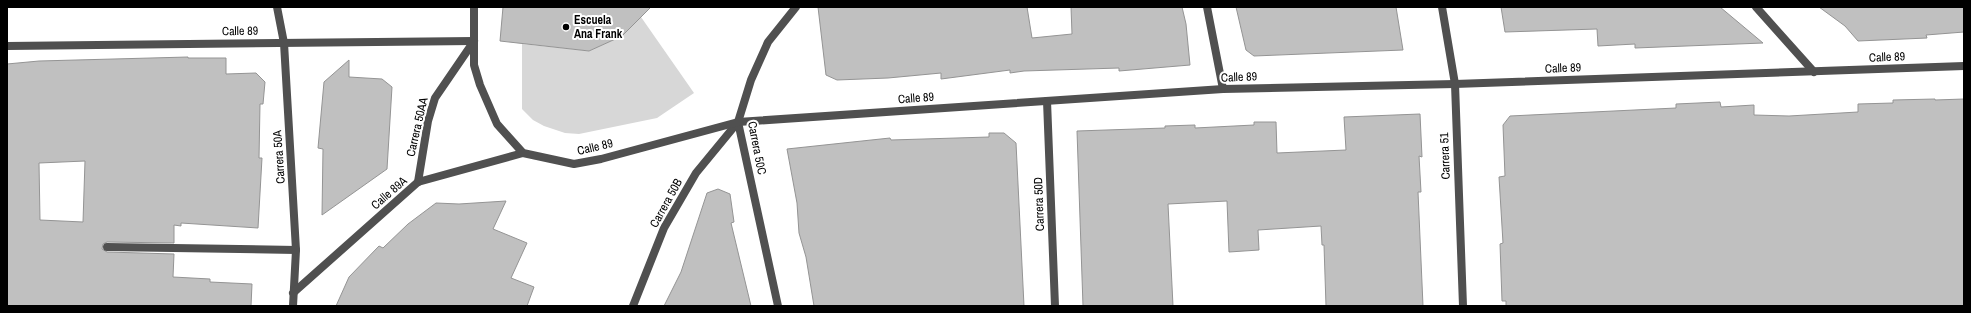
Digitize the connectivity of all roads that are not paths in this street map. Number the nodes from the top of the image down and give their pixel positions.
1 (277, 7) edge
2 (474, 7) edge
3 (796, 7) edge
4 (1207, 7) edge
5 (1442, 7) edge
6 (1756, 7) edge
7 (474, 41) junction
8 (284, 43) junction
9 (7, 46) edge
10 (1964, 66) edge
11 (1814, 72) junction
12 (1455, 84) junction
13 (1223, 89) junction
14 (1047, 101) junction
15 (738, 122) junction
16 (523, 153) junction
17 (418, 182) junction
18 (107, 247) dead end
19 (296, 250) junction
20 (293, 293) junction
21 (293, 306) edge
22 (633, 306) edge
23 (778, 306) edge
24 (1055, 306) edge
25 (1463, 306) edge

1 - 8 street, Carrera 50A
2 - 7 street
3 - 15 street, Carrera 50C
4 - 13 street
5 - 12 street, Carrera 51
6 - 11 street
7 - 8 street, Calle 89
7 - 16 street
7 - 17 street, Carrera 50AA
8 - 9 street, Calle 89
8 - 19 street, Carrera 50A
10 - 11 street, Calle 89
11 - 12 street, Calle 89
12 - 13 street, Calle 89
12 - 25 street, Carrera 51
13 - 14 street, Calle 89
14 - 15 street, Calle 89
14 - 24 street, Carrera 50D
15 - 16 street, Calle 89
15 - 22 street, Carrera 50B
15 - 23 street, Carrera 50C
16 - 17 street, Calle 89A
17 - 20 street, Calle 89A
18 - 19 street
19 - 20 street, Carrera 50A
20 - 21 street, Carrera 50A

